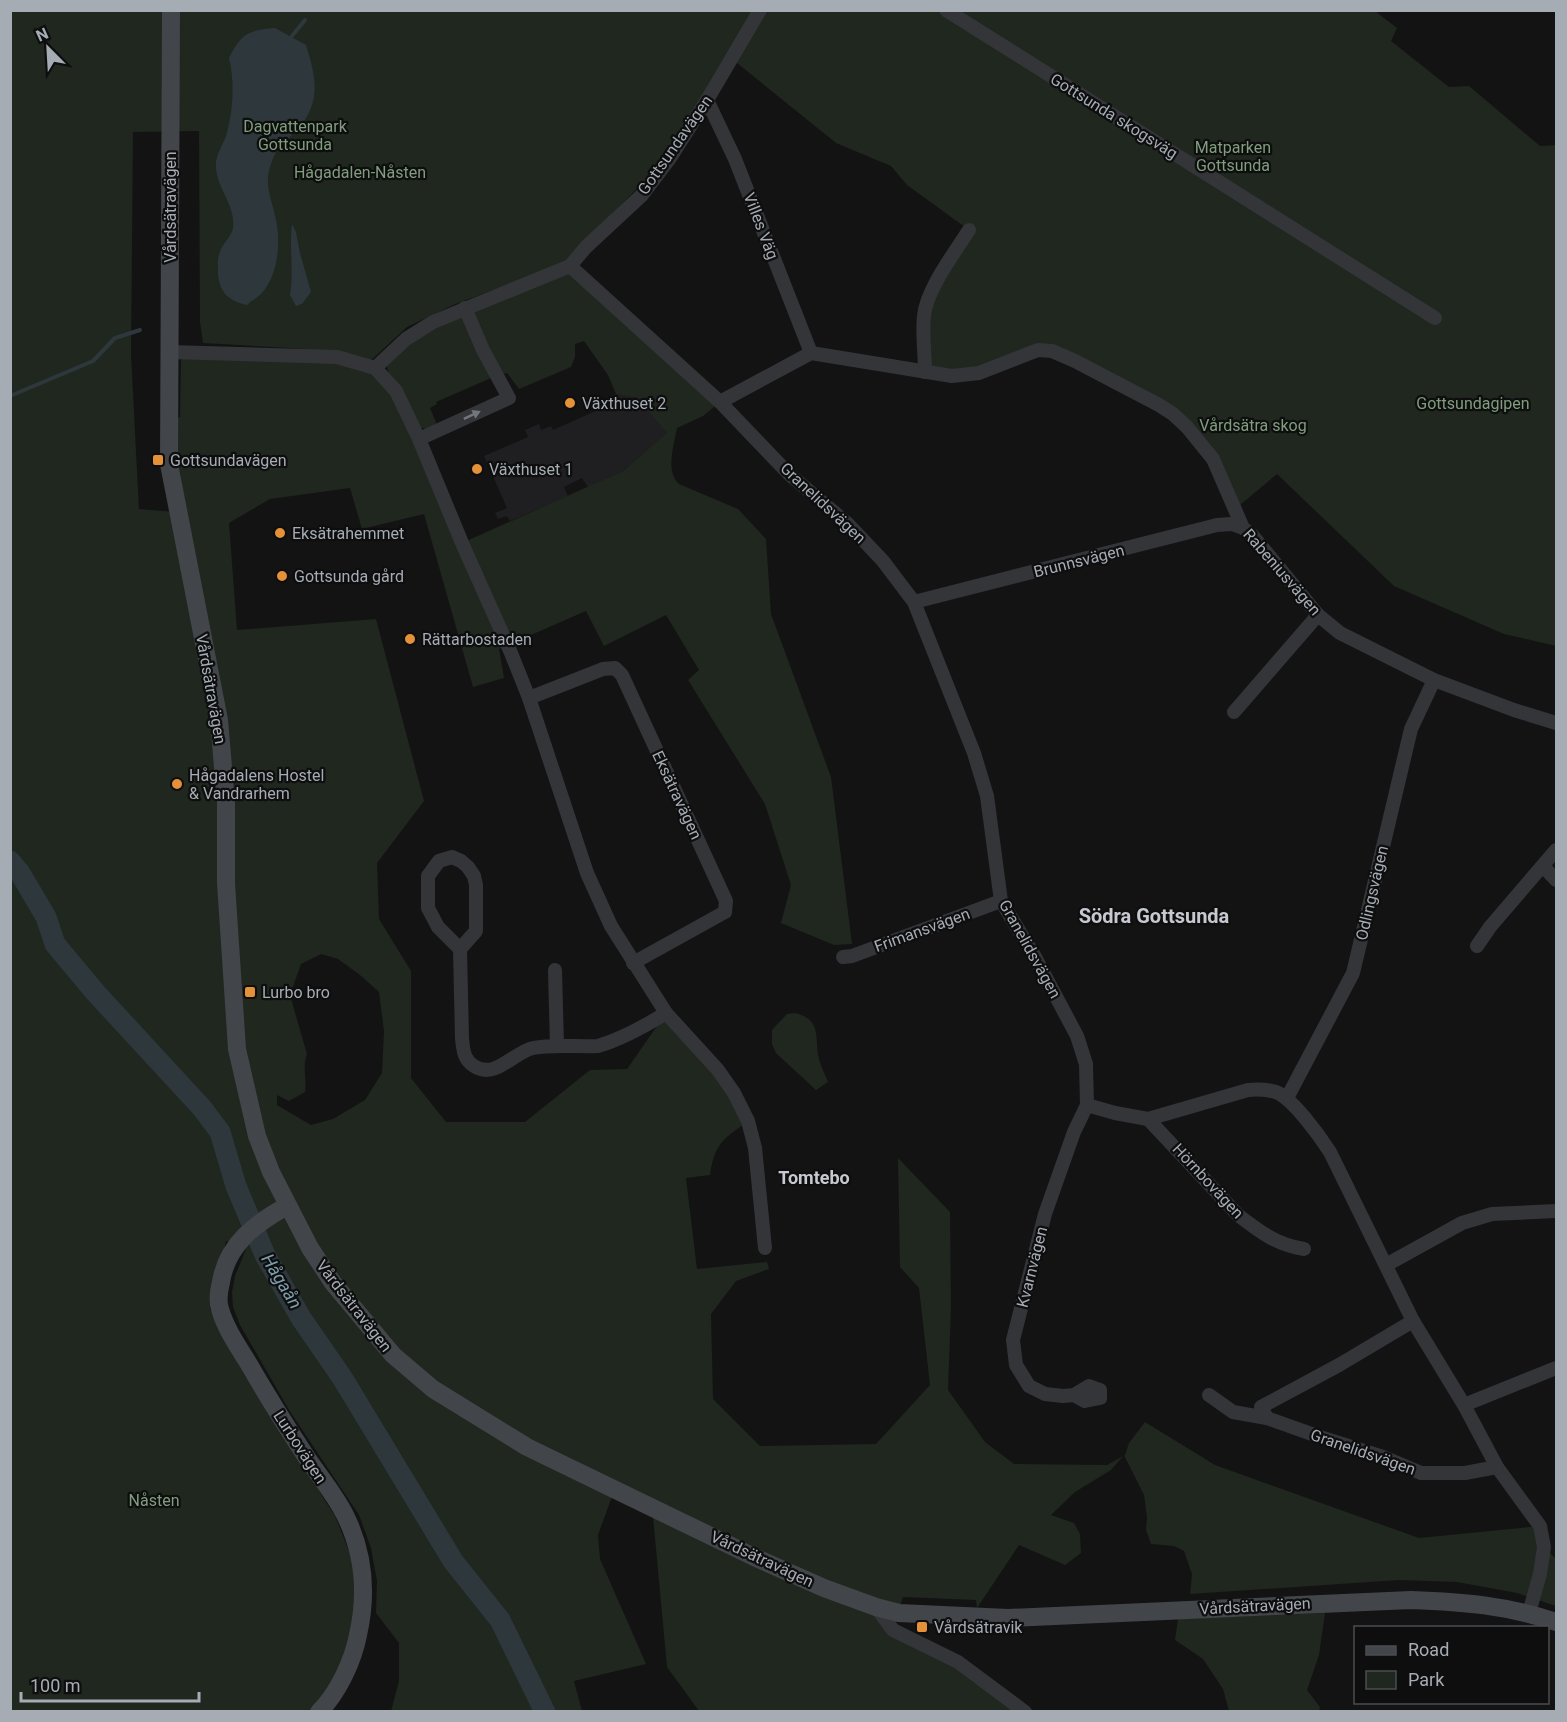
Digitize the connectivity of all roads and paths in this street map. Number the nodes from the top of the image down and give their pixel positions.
1 (171, 10) edge
2 (760, 10) edge
3 (946, 10) edge
4 (707, 100) junction
5 (969, 230) dead end
6 (570, 266) junction
7 (465, 308) junction
8 (1435, 318) dead end
9 (170, 352) junction
10 (811, 353) junction
11 (375, 368) junction
12 (926, 372) junction
13 (720, 402) junction
14 (419, 439) junction
15 (1243, 528) junction
16 (914, 602) junction
17 (1318, 615) junction
18 (1434, 680) junction
19 (529, 698) junction
20 (1234, 712) dead end
21 (1557, 723) edge
22 (1557, 850) edge
23 (1543, 866) junction
24 (1557, 880) edge
25 (1001, 901) junction
26 (1477, 946) dead end
27 (460, 949) junction
28 (843, 957) dead end
29 (633, 963) junction
30 (555, 970) dead end
31 (666, 1013) junction
32 (557, 1046) junction
33 (1287, 1098) junction
34 (1087, 1105) junction
35 (1148, 1119) junction
36 (287, 1206) junction
37 (1557, 1211) edge
38 (765, 1248) dead end
39 (1304, 1249) dead end
40 (1386, 1264) junction
41 (1413, 1321) junction
42 (1557, 1368) edge
43 (1074, 1395) dead end
44 (1209, 1395) dead end
45 (1464, 1405) junction
46 (1267, 1418) junction
47 (1497, 1467) junction
48 (876, 1607) junction
49 (1529, 1613) junction
50 (1557, 1622) edge
51 (319, 1712) edge
52 (1024, 1712) edge

1 - 9 street, Vårdsätravägen
2 - 4 street, Gottsundavägen
3 - 8 street, Gottsunda skogsväg
4 - 6 street, Gottsundavägen
4 - 10 street, Villes Väg
5 - 12 street
6 - 7 street, Gottsundavägen
6 - 13 street, Granelidsvägen
7 - 11 street, Gottsundavägen
14 -> 7 street
9 - 11 street
9 - 36 street, Vårdsätravägen
10 - 12 street, Rabeniusvägen
10 - 13 street
11 - 14 street
12 - 15 street, Rabeniusvägen
13 - 16 street, Granelidsvägen
14 - 19 street
15 - 16 street, Brunnsvägen
15 - 17 street, Rabeniusvägen
16 - 25 street, Granelidsvägen
17 - 18 street, Rabeniusvägen
17 - 20 street
18 - 21 street, Rabeniusvägen
18 - 33 street, Odlingsvägen
19 - 29 street
19 - 29 street, Eksätravägen
22 - 23 street
23 - 24 street
23 - 26 street
25 - 28 street, Frimansvägen
25 - 34 street, Granelidsvägen
27 - 27 street
27 - 32 street
29 - 31 street
30 - 32 street
31 - 32 street
31 - 38 street
33 - 35 street
33 - 40 street
34 - 35 street
34 - 43 street, Kvarnvägen
35 - 39 street, Hörnbovägen
36 - 48 street, Vårdsätravägen
36 - 51 street, Lurbovägen
37 - 40 street
40 - 41 street
41 - 45 street
41 - 46 street
42 - 45 street
44 - 46 street, Granelidsvägen
45 - 47 street
46 - 47 street, Granelidsvägen
47 - 49 street
48 - 49 street, Vårdsätravägen
48 - 52 street
49 - 50 street, Vårdsätravägen

